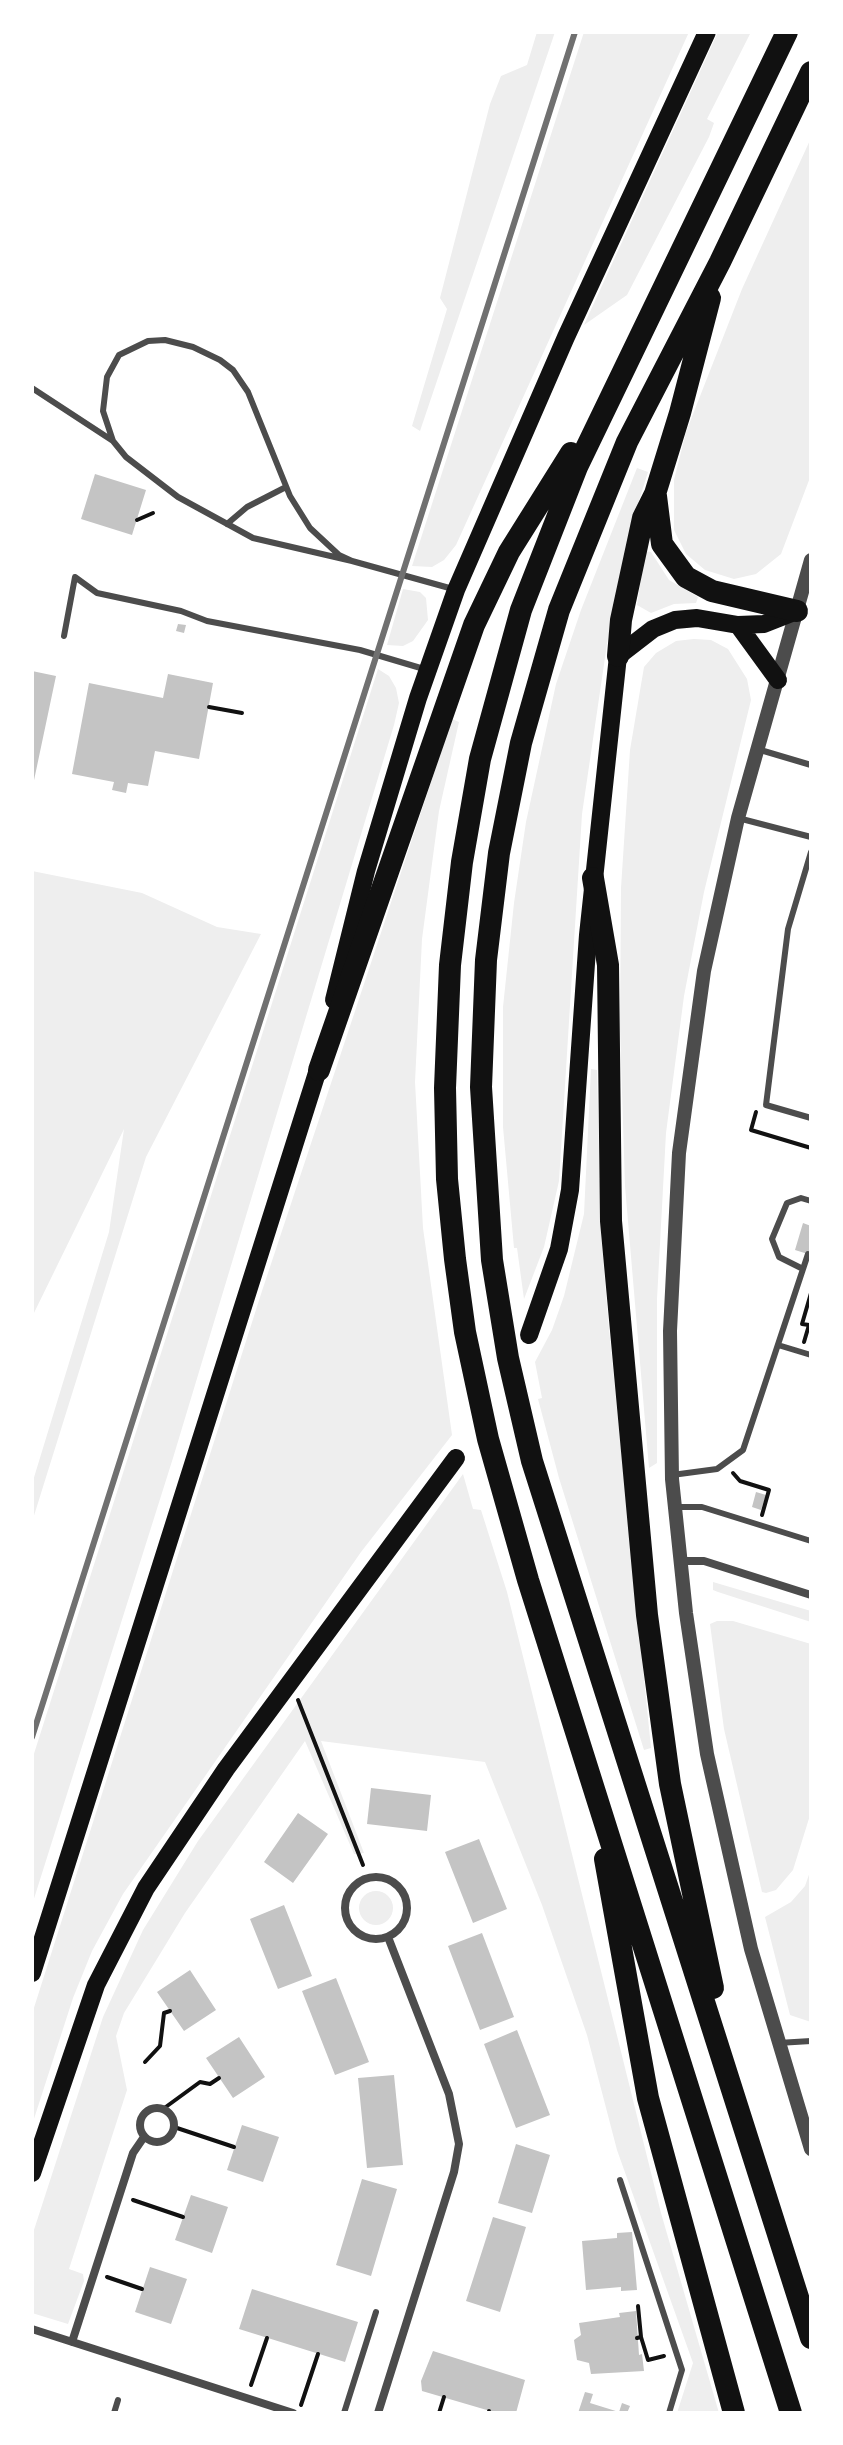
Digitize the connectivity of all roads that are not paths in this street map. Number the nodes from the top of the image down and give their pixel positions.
1 (707, 32) edge
2 (774, 32) edge
3 (787, 32) edge
4 (811, 72) edge
5 (745, 112) junction
6 (720, 262) junction
7 (621, 374) junction
8 (32, 388) edge
9 (113, 441) junction
10 (286, 487) junction
11 (655, 494) junction
12 (227, 524) junction
13 (811, 560) edge
14 (352, 561) junction
15 (456, 590) junction
16 (804, 613) edge
17 (738, 625) junction
18 (64, 636) dead end
19 (618, 656) junction
20 (427, 670) junction
21 (778, 680) junction
22 (757, 749) junction
23 (811, 765) edge
24 (738, 818) junction
25 (811, 837) edge
26 (811, 852) edge
27 (593, 878) junction
28 (319, 1070) junction
29 (811, 1118) edge
30 (811, 1201) edge
31 (808, 1254) dead end
32 (803, 1269) junction
33 (529, 1335) dead end
34 (778, 1345) junction
35 (811, 1355) edge
36 (456, 1458) dead end
37 (672, 1475) junction
38 (675, 1507) junction
39 (811, 1541) edge
40 (680, 1561) junction
41 (811, 1595) edge
42 (590, 1779) junction
43 (388, 1937) junction
44 (32, 1973) edge
45 (811, 2041) edge
46 (778, 2043) junction
47 (734, 2091) junction
48 (144, 2137) junction
49 (811, 2149) edge
50 (32, 2173) edge
51 (620, 2180) dead end
52 (376, 2312) dead end
53 (32, 2329) edge
54 (811, 2338) edge
55 (72, 2342) junction
56 (118, 2400) dead end
57 (114, 2413) edge
58 (296, 2413) edge
59 (344, 2413) edge
60 (378, 2413) edge
61 (669, 2413) edge
62 (734, 2413) edge
63 (791, 2413) edge

1 - 15 main road
2 - 5 highway
3 - 5 highway
4 - 6 highway
5 - 7 highway
6 - 11 highway
6 - 47 highway
7 - 28 highway
7 - 42 highway
8 - 9 lane
9 - 10 lane
9 - 12 lane
10 - 12 lane
10 - 14 lane
11 - 16 highway
11 - 19 highway
12 - 14 lane
13 - 16 street
14 - 15 lane
15 - 20 main road
16 - 17 main road
16 - 21 street
17 - 19 main road
17 - 21 main road
18 - 20 lane
19 - 27 main road
20 - 28 main road
21 - 22 street
22 - 23 lane
22 - 24 street
24 - 25 lane
24 - 37 street
26 - 29 lane
27 - 33 main road
27 - 47 highway
28 - 44 main road
30 - 32 lane
31 - 32 lane
32 - 34 lane
34 - 35 lane
34 - 37 lane
36 - 50 main road
37 - 38 street
38 - 39 lane
38 - 40 street
40 - 41 street
40 - 46 street
42 - 62 highway
42 - 63 highway
43 - 43 street
43 - 60 street
45 - 46 lane
46 - 49 street
47 - 54 highway
48 - 48 street
48 - 55 street
51 - 61 lane
52 - 59 lane
53 - 55 street
55 - 58 street
56 - 57 lane

